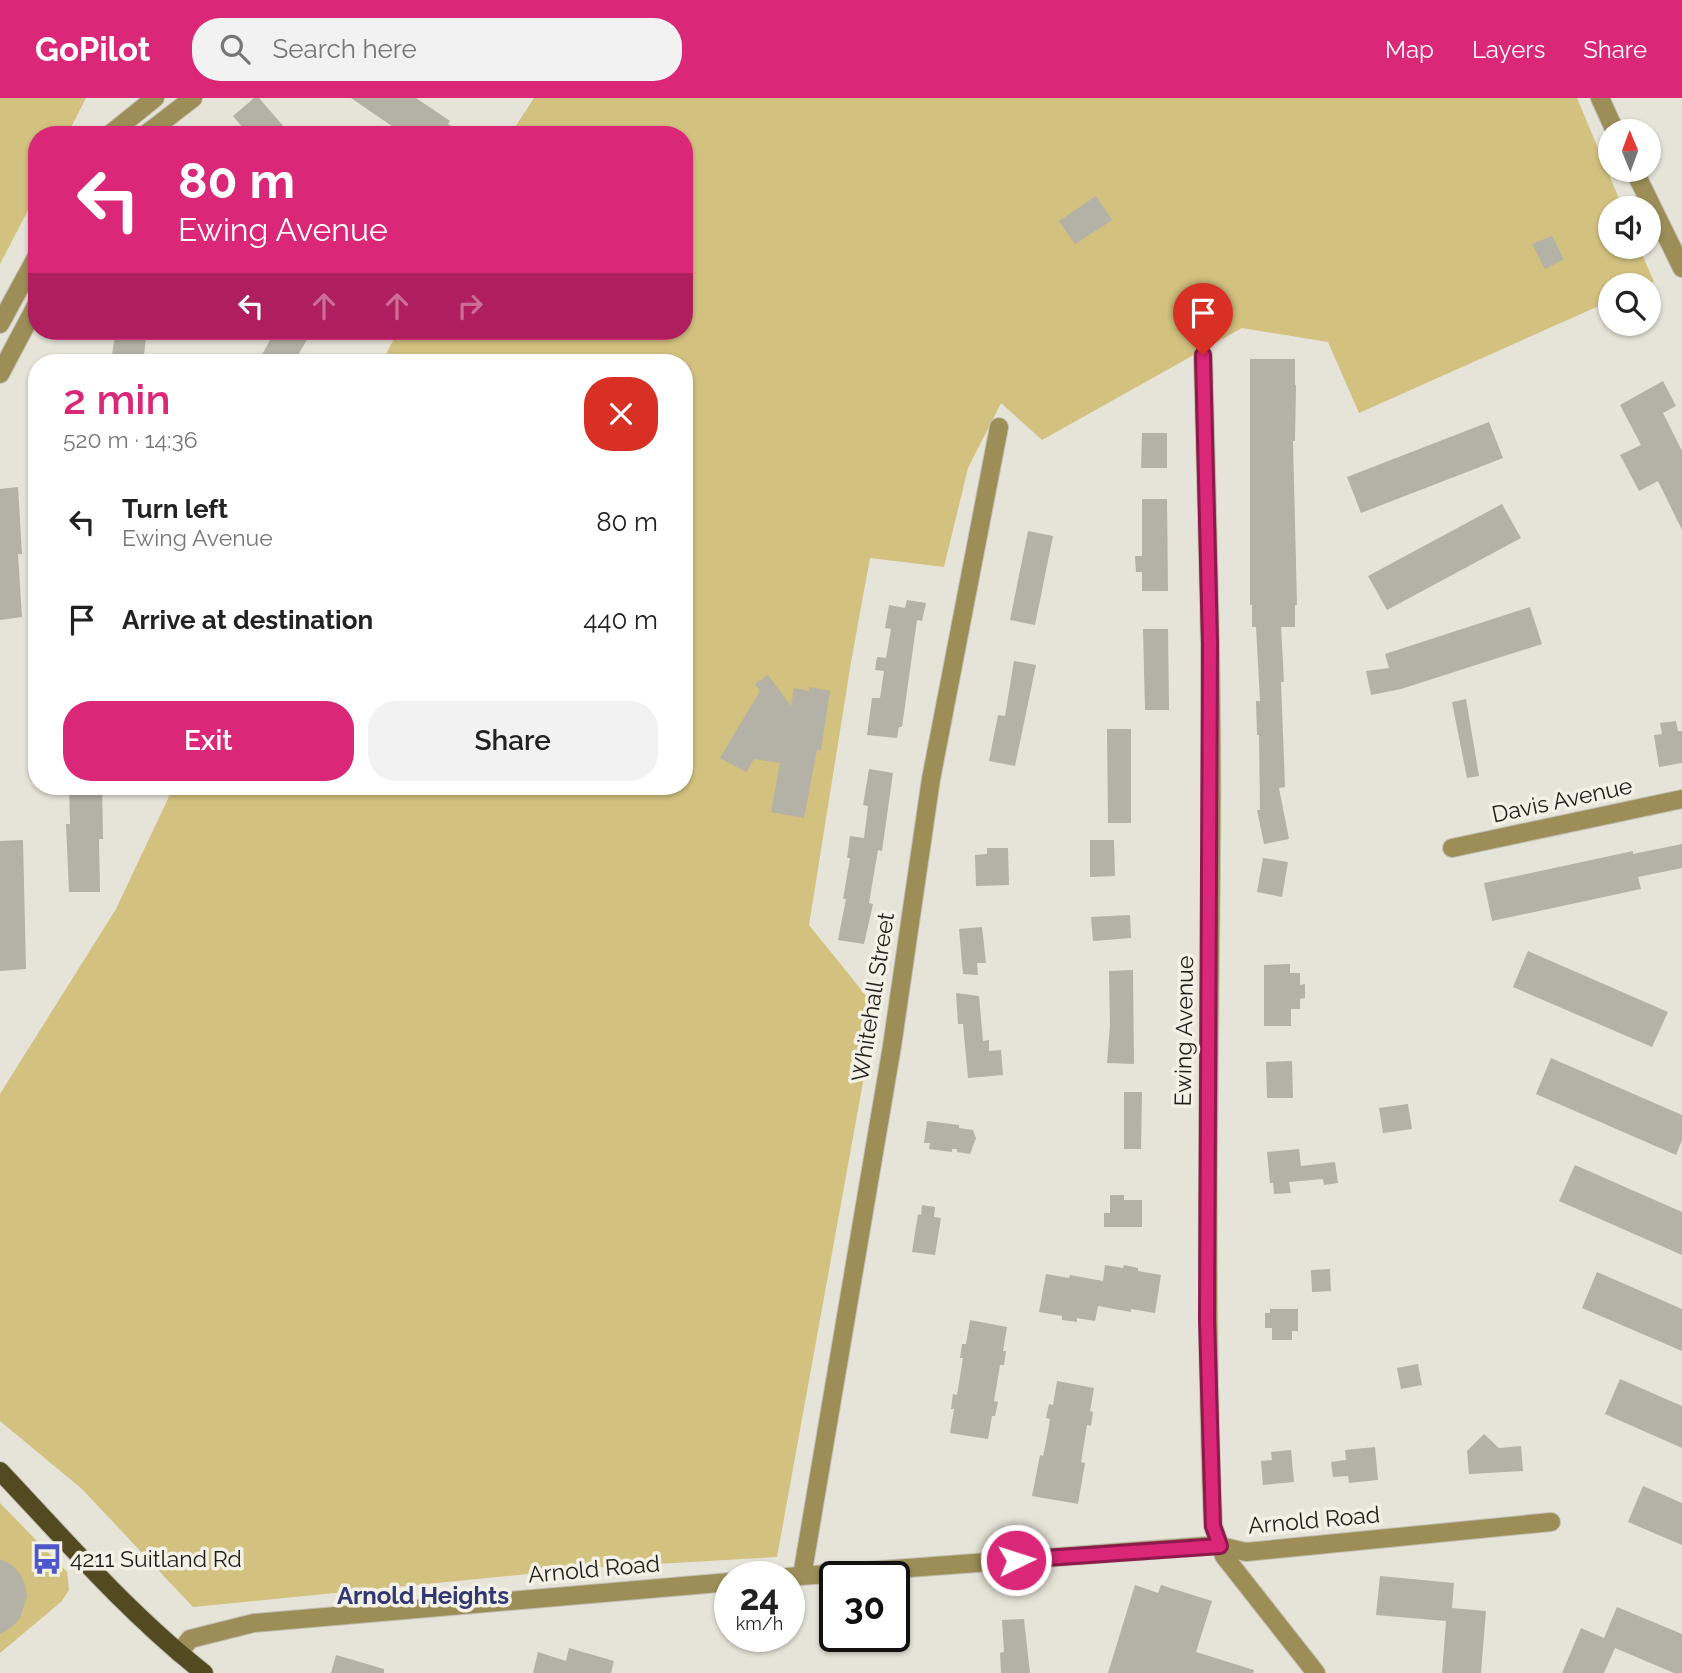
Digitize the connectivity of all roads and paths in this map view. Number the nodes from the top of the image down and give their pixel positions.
1 (155, 98) edge
2 (193, 98) edge
3 (1600, 98) edge
4 (1610, 119) edge
5 (119, 126) edge
6 (157, 126) edge
7 (1640, 182) edge
8 (1682, 268) edge
9 (28, 273) edge
10 (28, 321) edge
11 (0, 324) edge
12 (1203, 355) dead end
13 (0, 374) edge
14 (999, 427) dead end
15 (1682, 799) edge
16 (1452, 848) dead end
17 (0, 1471) edge
18 (1551, 1522) dead end
19 (1220, 1546) junction
20 (797, 1561) edge
21 (805, 1575) edge
22 (714, 1583) edge
23 (179, 1653) junction
24 (204, 1673) edge
25 (1316, 1673) edge

1 - 5 street
2 - 6 street
3 - 4 street
7 - 8 street
9 - 11 street
10 - 13 street
12 - 19 street, Ewing Avenue
14 - 20 street, Whitehall Street
15 - 16 street, Davis Avenue
17 - 23 main road
18 - 19 street, Arnold Road
19 - 21 street, Arnold Road
19 - 25 street, Ewing Avenue
22 - 23 street, Arnold Road
23 - 24 main road

